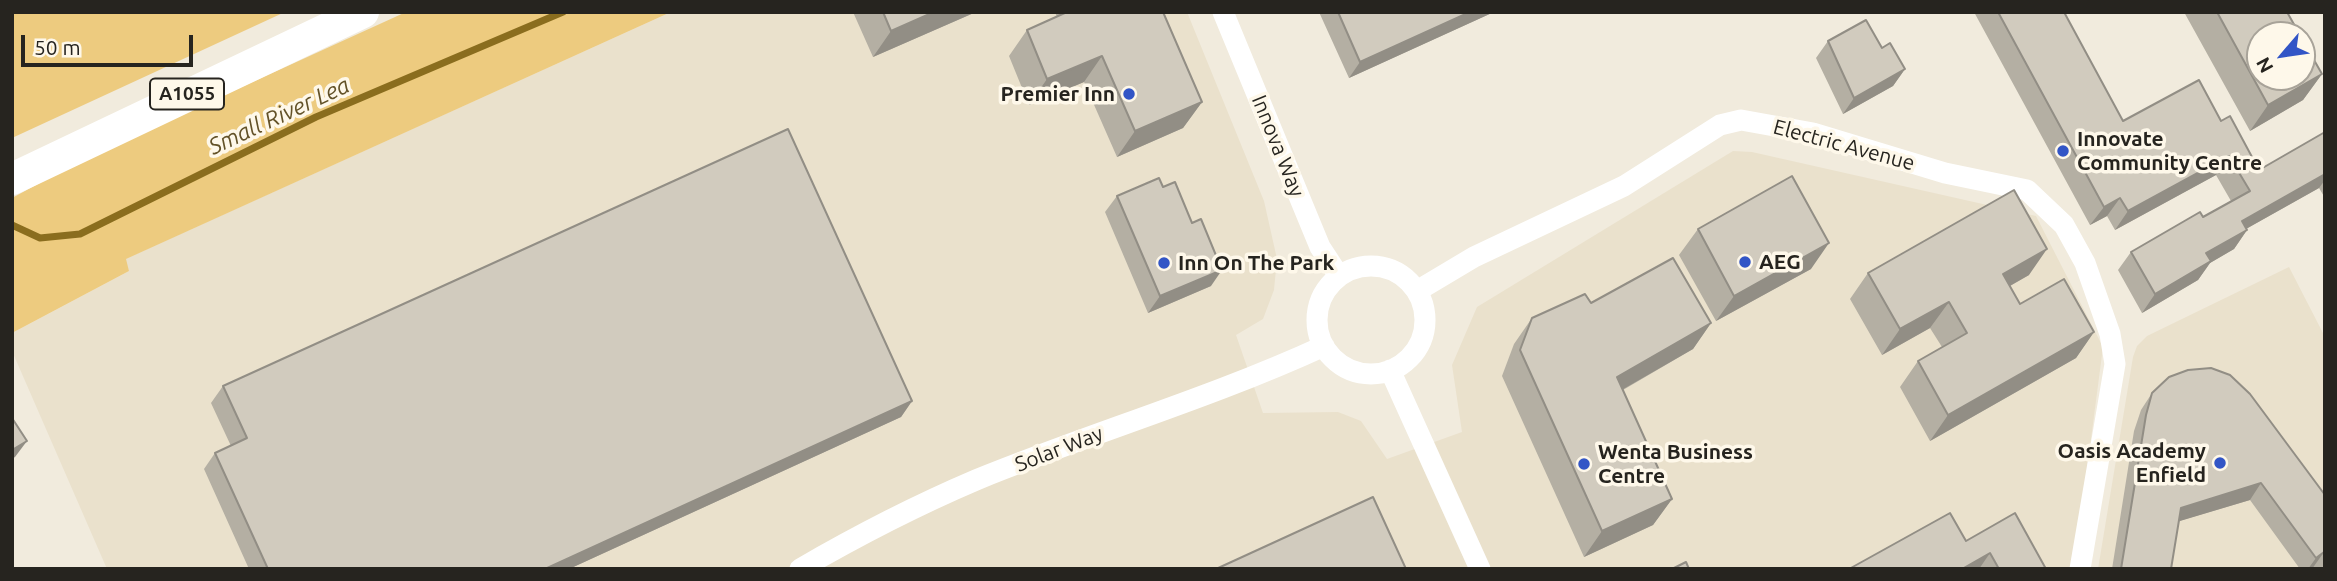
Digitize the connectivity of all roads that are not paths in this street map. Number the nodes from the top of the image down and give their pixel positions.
1 (363, 12) edge
2 (1223, 12) edge
3 (12, 179) edge
4 (1339, 276) junction
5 (1417, 290) junction
6 (1324, 346) junction
7 (1390, 370) junction
8 (800, 569) edge
9 (1480, 569) edge
10 (2080, 569) edge

1 - 3 main road, A1055
2 - 4 street, Innova Way
4 - 5 street
4 - 6 street
5 - 7 street
5 - 10 street, Electric Avenue
6 - 7 street
6 - 8 street, Solar Way
7 - 9 street

